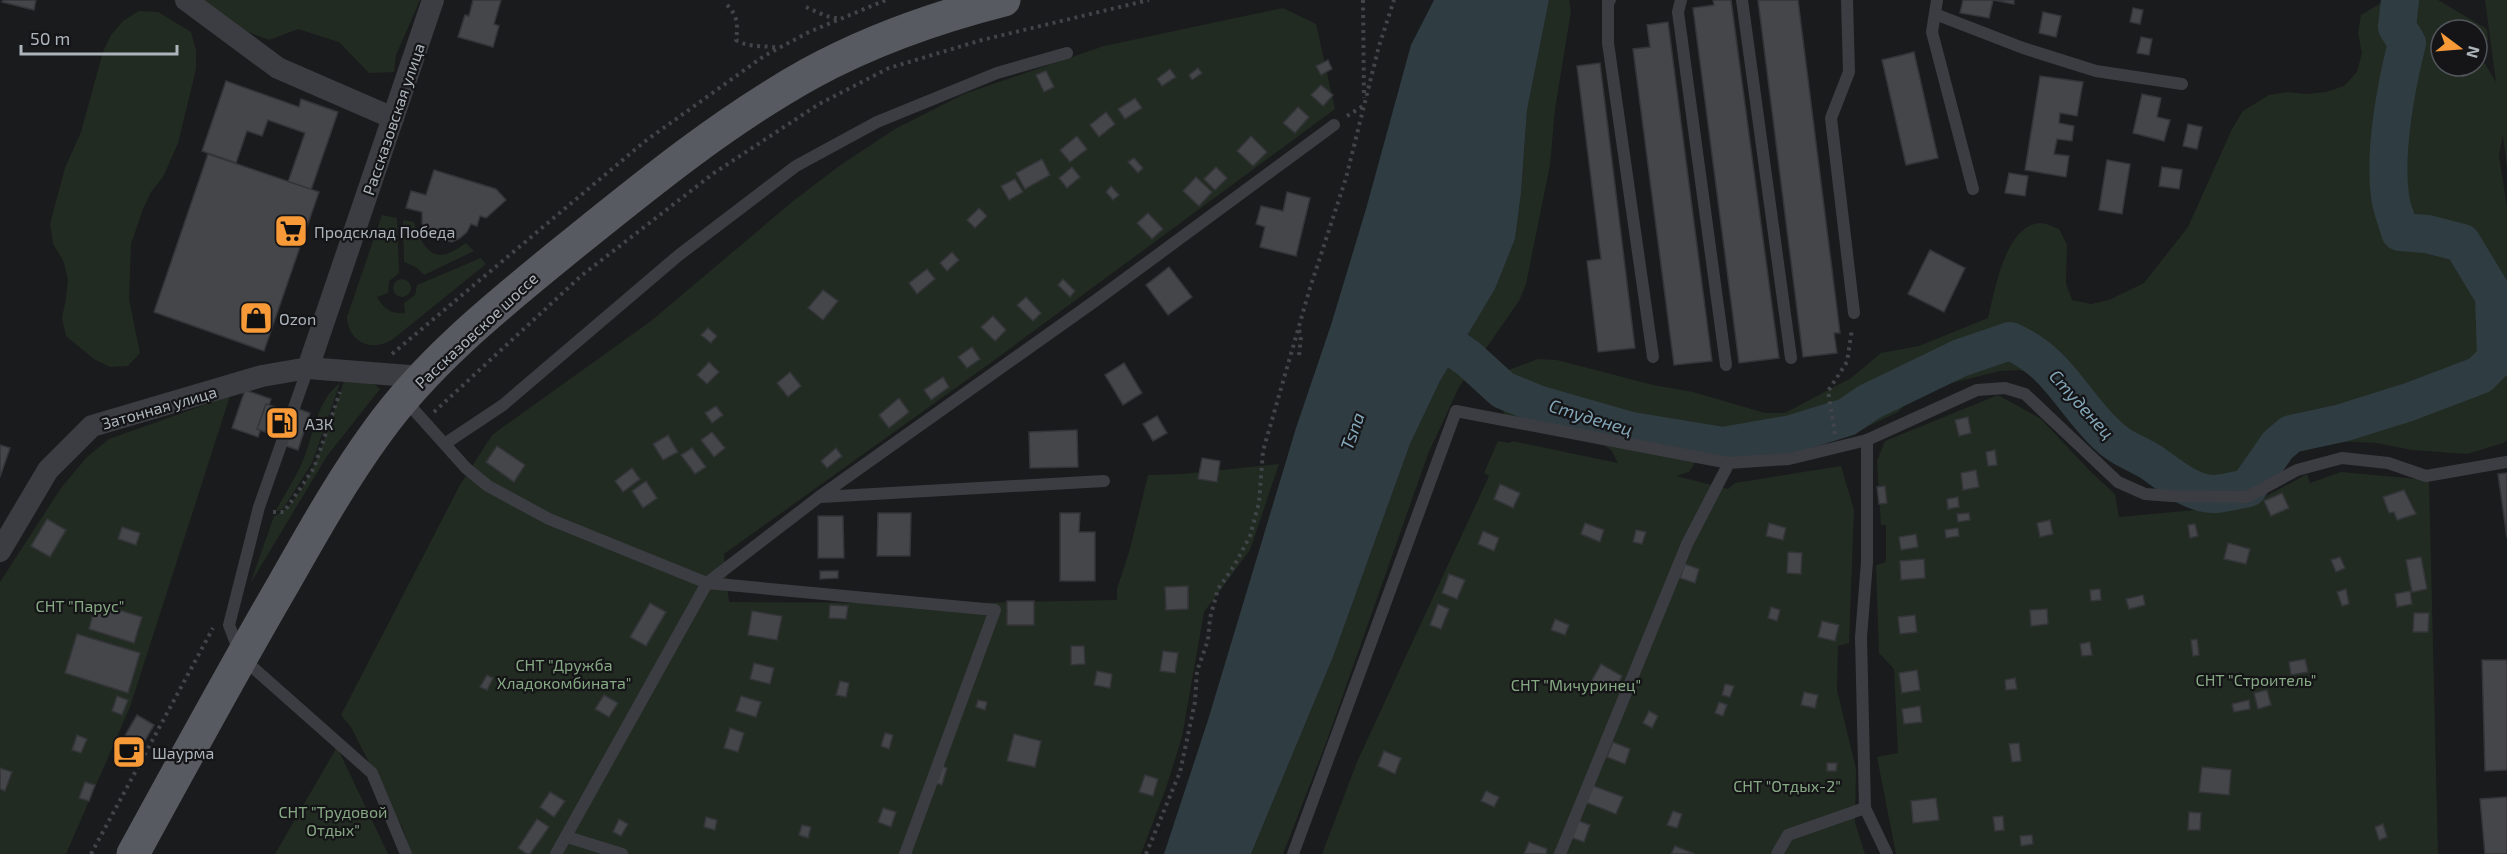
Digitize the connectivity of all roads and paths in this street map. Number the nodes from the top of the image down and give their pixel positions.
1 (186, 0) edge
2 (433, 0) edge
3 (1004, 0) edge
4 (1364, 0) edge
5 (1394, 0) edge
6 (1610, 0) edge
7 (1681, 0) edge
8 (1742, 0) edge
9 (1847, 0) edge
10 (1938, 0) edge
11 (727, 5) dead end
12 (807, 7) dead end
13 (1935, 14) junction
14 (840, 19) dead end
15 (780, 48) dead end
16 (1067, 53) dead end
17 (2182, 84) dead end
18 (1364, 105) junction
19 (393, 118) junction
20 (1334, 125) dead end
21 (1973, 189) dead end
22 (1854, 313) joint
23 (1298, 329) junction
24 (1299, 356) dead end
25 (1653, 357) dead end
26 (1791, 358) dead end
27 (1726, 365) dead end
28 (308, 368) junction
29 (413, 388) junction
30 (1834, 431) dead end
31 (1867, 440) junction
32 (446, 443) junction
33 (2507, 462) edge
34 (1729, 463) junction
35 (1104, 481) dead end
36 (819, 497) junction
37 (0, 551) edge
38 (706, 583) junction
39 (241, 657) junction
40 (1865, 808) junction
41 (567, 837) junction
42 (133, 854) edge
43 (406, 854) edge
44 (556, 854) edge
45 (622, 854) edge
46 (905, 854) edge
47 (1146, 854) edge
48 (1293, 854) edge
49 (1560, 854) edge
50 (1777, 854) edge
51 (1887, 854) edge

1 - 19 street
2 - 19 street, Рассказовская улица
3 - 29 main road, Рассказовское шоссе
4 - 18 path
5 - 18 path
6 - 25 lane
7 - 27 lane
8 - 26 lane
9 - 22 lane
10 - 13 lane
11 - 15 path
12 - 14 path
13 - 17 lane
13 - 21 lane
16 - 32 lane
18 - 23 path
19 - 28 street, Рассказовская улица
20 - 36 lane
22 - 30 path
23 - 24 path
23 - 47 path
28 - 29 street
28 - 37 street, Затонная улица
28 - 39 lane
29 - 32 lane
29 - 39 main road, Рассказовское шоссе
31 - 33 lane
31 - 34 lane
31 - 40 lane
32 - 38 lane
34 - 48 lane
34 - 49 lane
35 - 36 lane
36 - 38 lane
38 - 41 lane
38 - 46 lane
39 - 42 main road, Рассказовское шоссе
39 - 43 lane
40 - 50 lane
40 - 51 lane
41 - 44 lane
41 - 45 lane

